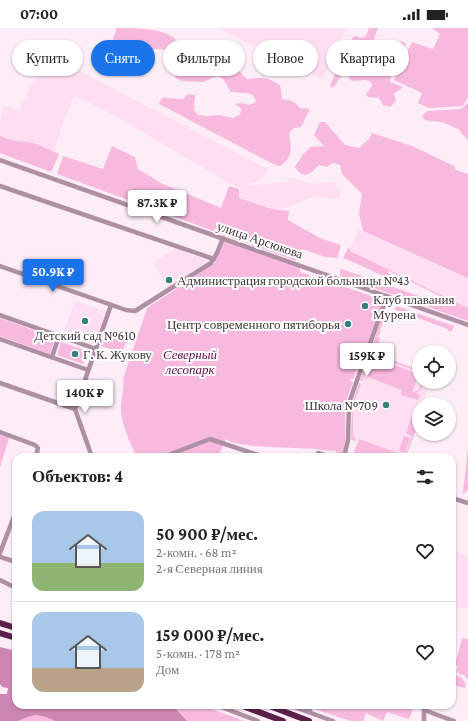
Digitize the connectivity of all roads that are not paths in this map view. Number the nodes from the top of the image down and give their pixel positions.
1 (0, 160) edge
2 (0, 186) edge
3 (223, 238) junction
4 (214, 259) junction
5 (0, 266) edge
6 (386, 296) junction
7 (111, 305) junction
8 (0, 315) edge
9 (468, 325) edge
10 (60, 336) junction
11 (0, 339) edge
12 (96, 349) junction
13 (52, 357) junction
14 (88, 370) junction
15 (0, 383) edge
16 (75, 409) junction
17 (0, 432) edge
18 (37, 453) edge
19 (91, 453) edge
20 (173, 453) edge
21 (248, 453) edge
22 (345, 453) edge
23 (456, 500) edge
24 (468, 504) edge
25 (12, 522) edge
26 (0, 553) edge
27 (0, 557) edge
28 (12, 561) edge
29 (0, 580) edge
30 (12, 586) edge
31 (0, 623) edge
32 (12, 627) edge
33 (0, 633) edge
34 (12, 637) edge
35 (226, 709) edge
36 (251, 709) edge
37 (277, 709) edge
38 (300, 709) edge
39 (308, 709) edge
40 (424, 709) edge
41 (426, 709) edge
42 (313, 714) junction
43 (258, 721) edge
44 (283, 721) edge
45 (309, 721) edge
46 (333, 721) edge
47 (424, 721) edge
48 (454, 721) edge

1 - 3 street, улица Арсюкова
2 - 4 street
3 - 4 street
3 - 6 street, улица Арсюкова
4 - 7 street
5 - 7 street
6 - 9 street, улица Арсюкова
6 - 22 street
7 - 12 street
8 - 10 street
10 - 12 street
10 - 13 street
11 - 13 street
12 - 14 street
13 - 14 street
14 - 16 street
15 - 16 street
16 - 19 street
17 - 18 street
20 - 21 street
23 - 24 street
25 - 26 street
27 - 28 street
29 - 30 street
31 - 32 highway
33 - 34 highway
35 - 43 street
36 - 44 highway
37 - 45 highway
38 - 42 street
39 - 42 street
40 - 47 street
41 - 48 street
42 - 46 street

